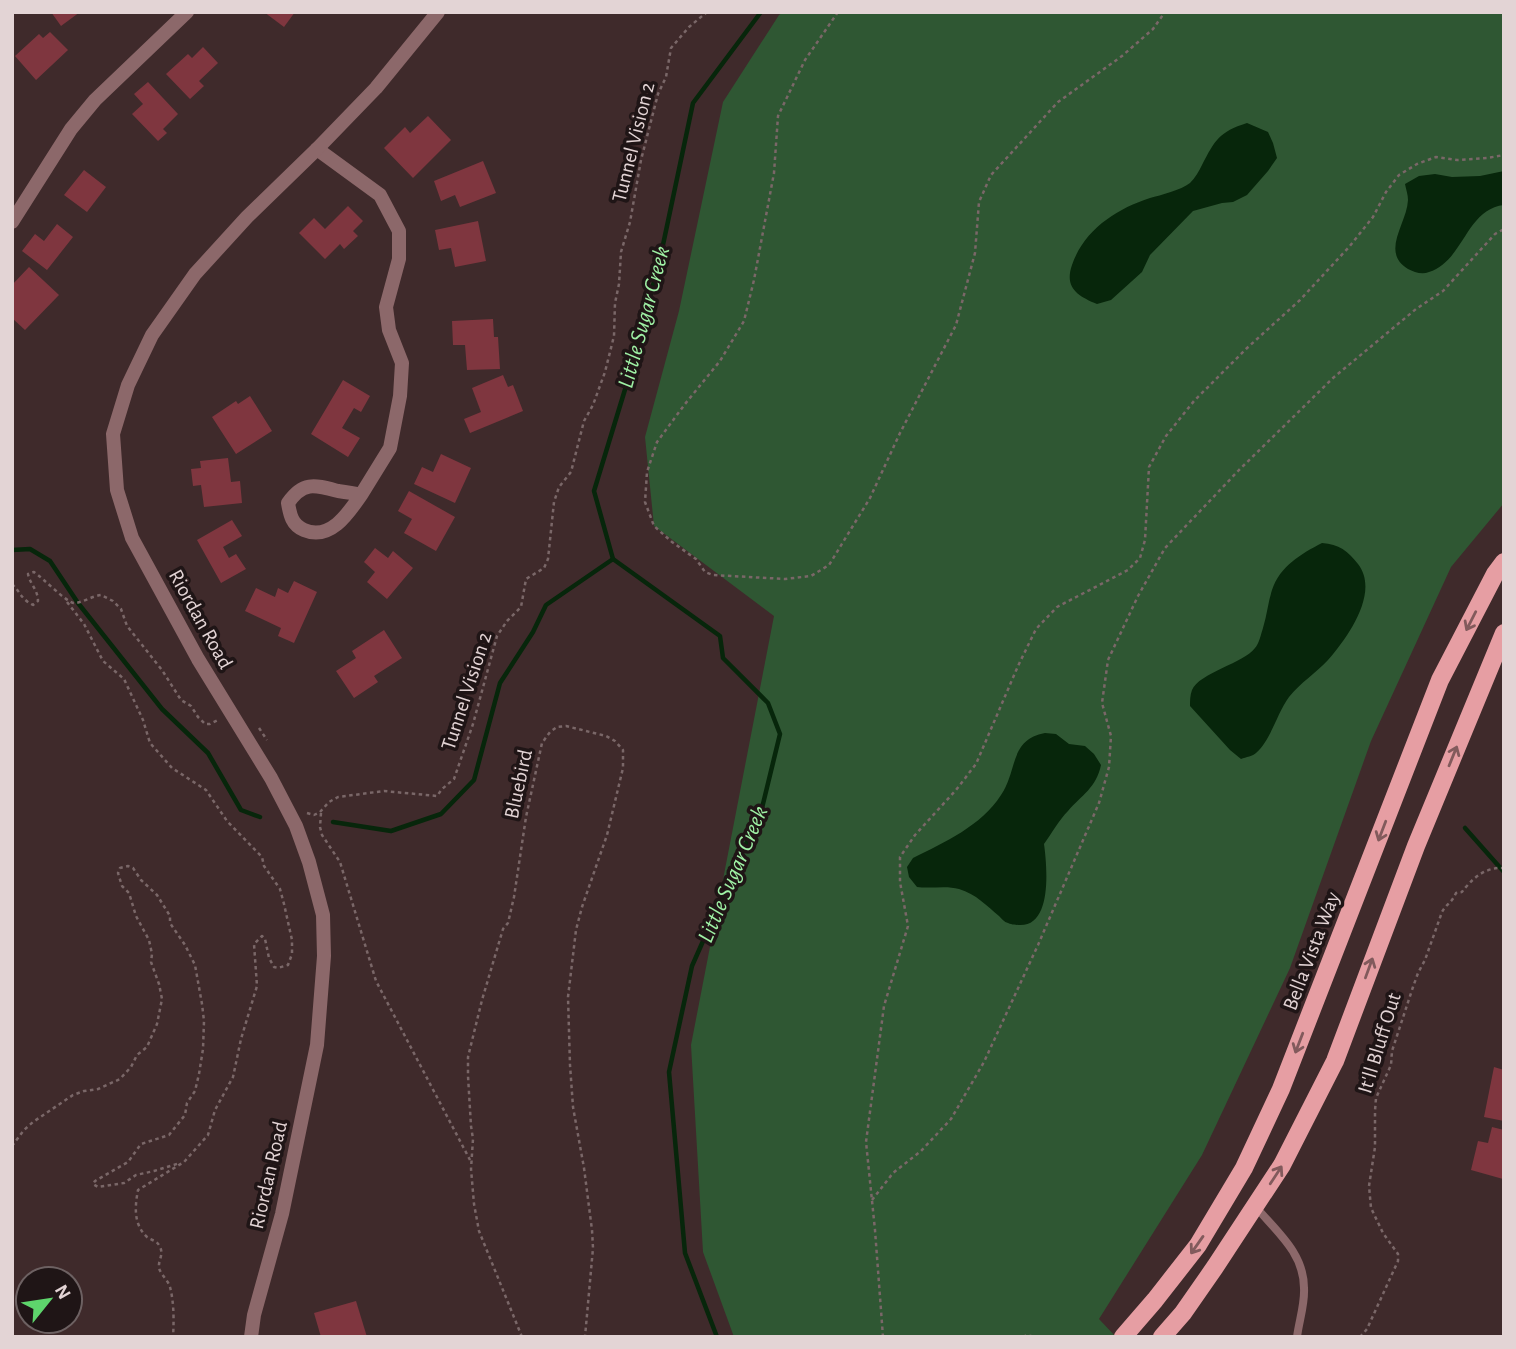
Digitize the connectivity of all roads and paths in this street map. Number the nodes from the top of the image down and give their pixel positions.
1 (187, 12) edge
2 (438, 12) edge
3 (707, 12) edge
4 (838, 12) edge
5 (1165, 12) edge
6 (317, 149) junction
7 (1504, 155) edge
8 (12, 222) edge
9 (1504, 229) edge
10 (361, 495) junction
11 (1504, 562) edge
12 (12, 584) edge
13 (65, 599) junction
14 (1504, 632) edge
15 (231, 713) junction
16 (257, 725) dead end
17 (268, 744) dead end
18 (304, 810) dead end
19 (322, 810) junction
20 (1504, 868) edge
21 (12, 1146) edge
22 (184, 1162) junction
23 (471, 1163) junction
24 (872, 1200) junction
25 (1255, 1206) junction
26 (173, 1337) edge
27 (251, 1337) edge
28 (522, 1337) edge
29 (585, 1337) edge
30 (883, 1337) edge
31 (1023, 1337) edge
32 (1035, 1337) edge
33 (1123, 1337) edge
34 (1163, 1337) edge
35 (1297, 1337) edge
36 (1360, 1337) edge

1 - 8 street
2 - 6 street, Riordan Road
3 - 19 path, Tunnel Vision 2
4 - 5 path
6 - 10 street
6 - 15 street, Riordan Road
7 - 24 path
9 - 24 path
10 - 10 street
11 -> 33 main road, Bella Vista Way
12 - 13 path
13 - 15 path
13 - 22 path
25 -> 14 main road
15 - 27 street, Riordan Road
16 - 17 path
18 - 19 path, Tunnel Vision 2
19 - 23 path
20 - 36 path, It'll Bluff Out
21 - 22 path
22 - 26 path
23 - 28 path, Bluebird
23 - 29 path, Bluebird
24 - 30 path
25 - 34 main road
25 - 35 lane
31 - 32 path

